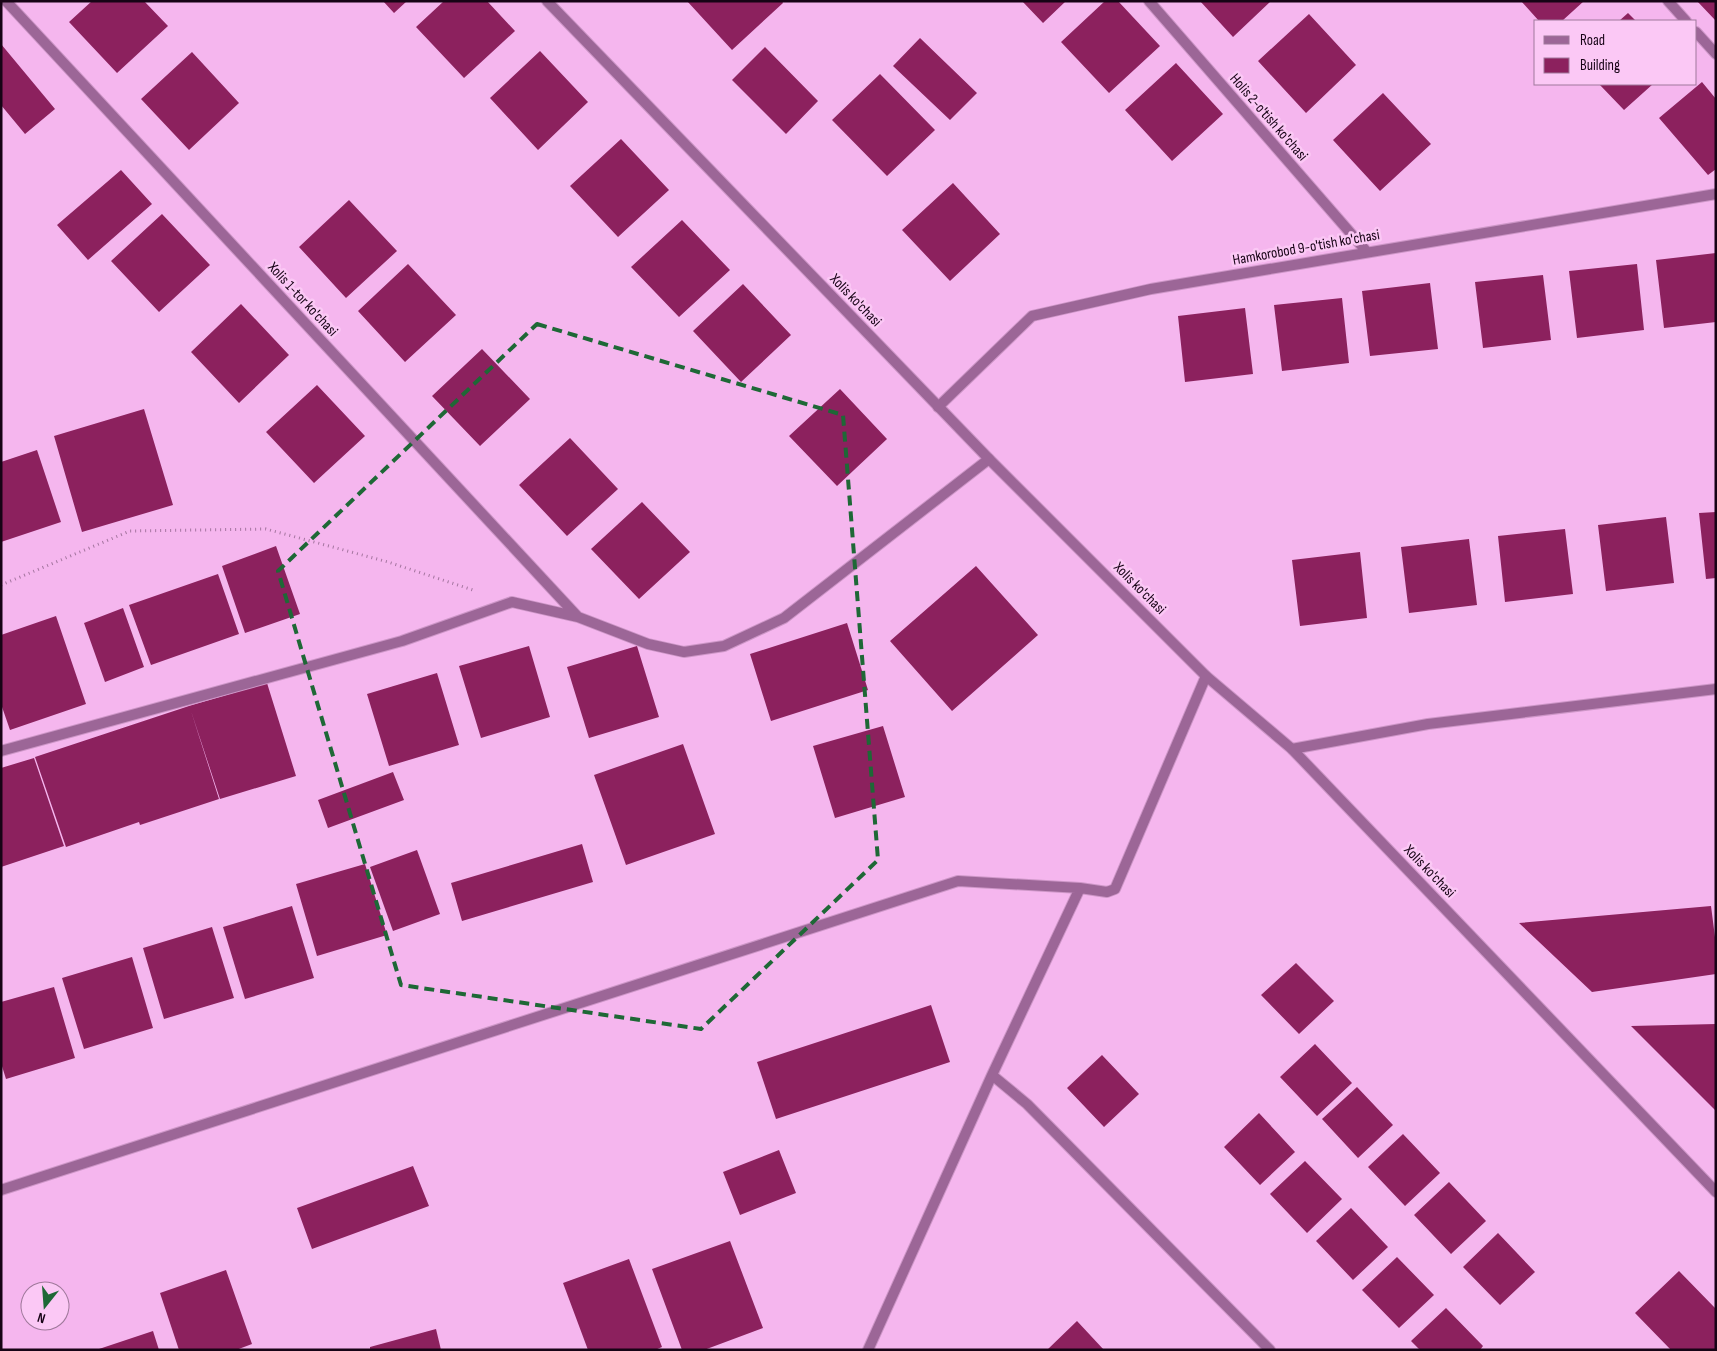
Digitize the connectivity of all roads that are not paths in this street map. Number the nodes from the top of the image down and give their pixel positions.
1 (6, 1) edge
2 (546, 1) edge
3 (1149, 1) edge
4 (1668, 1) edge
5 (1685, 20) edge
6 (1697, 33) edge
7 (1716, 54) edge
8 (1716, 194) edge
9 (1367, 252) junction
10 (938, 406) junction
11 (989, 459) junction
12 (578, 617) junction
13 (1206, 676) junction
14 (1716, 689) edge
15 (1292, 749) junction
16 (1, 751) edge
17 (1080, 888) junction
18 (992, 1075) junction
19 (1, 1190) edge
20 (1716, 1192) edge
21 (868, 1350) edge
22 (1270, 1350) edge

1 - 12 street, Xolis 1-tor ko'chasi
2 - 10 street, Xolis ko'chasi
3 - 9 street, Holis 2-o'tish ko'chasi
4 - 5 street
6 - 7 street
8 - 9 street, Hamkorobod 9-o'tish ko'chasi
9 - 10 street, Hamkorobod 9-o'tish ko'chasi
10 - 11 street, Xolis ko'chasi
11 - 12 street
11 - 13 street, Xolis ko'chasi
12 - 16 street
13 - 15 street, Xolis ko'chasi
13 - 17 street
14 - 15 street
15 - 20 street, Xolis ko'chasi
17 - 18 street
17 - 19 street
18 - 21 street
18 - 22 street

